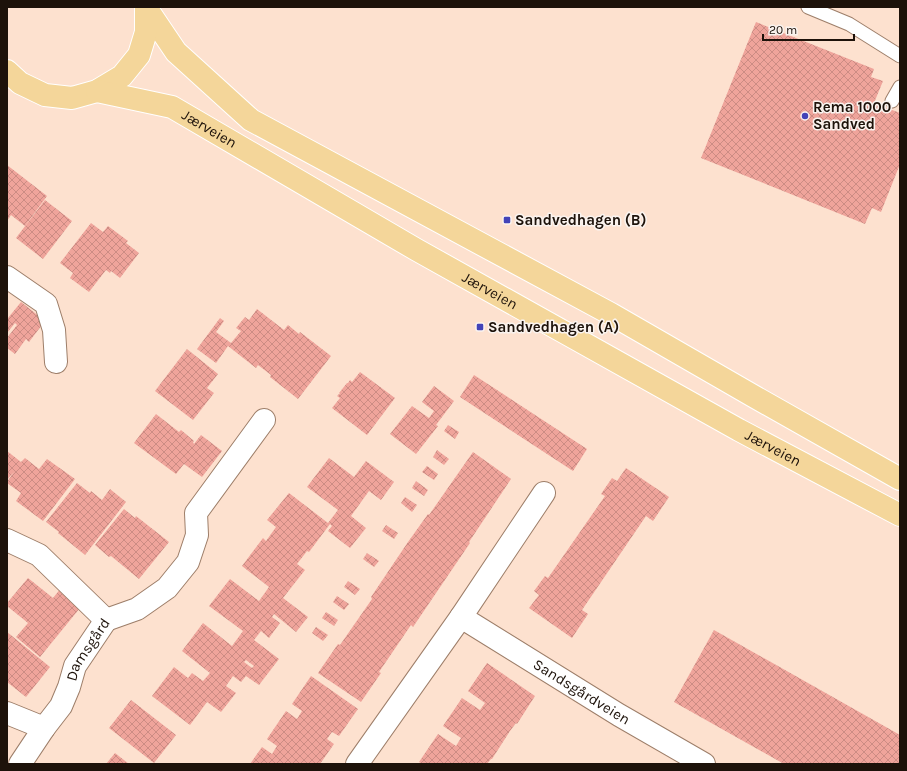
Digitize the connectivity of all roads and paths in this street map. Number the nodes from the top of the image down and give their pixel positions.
1 (808, 7) edge
2 (147, 8) edge
3 (900, 56) edge
4 (7, 70) edge
5 (900, 87) edge
6 (97, 91) junction
7 (892, 102) dead end
8 (7, 277) edge
9 (56, 362) dead end
10 (264, 420) dead end
11 (900, 478) edge
12 (544, 492) dead end
13 (900, 515) edge
14 (7, 540) edge
15 (461, 617) junction
16 (106, 620) junction
17 (7, 713) edge
18 (44, 728) junction
19 (20, 764) edge
20 (357, 764) edge
21 (704, 764) edge

1 - 3 lane
2 - 6 main road
2 - 11 main road, Jærveien
4 - 6 main road
5 - 7 lane
6 - 13 main road, Jærveien
8 - 9 street
10 - 16 street
12 - 15 street
14 - 16 street, Damsgård
15 - 20 street
15 - 21 street, Sandsgårdveien
16 - 18 street, Damsgård
17 - 18 street
18 - 19 street, Damsgård

